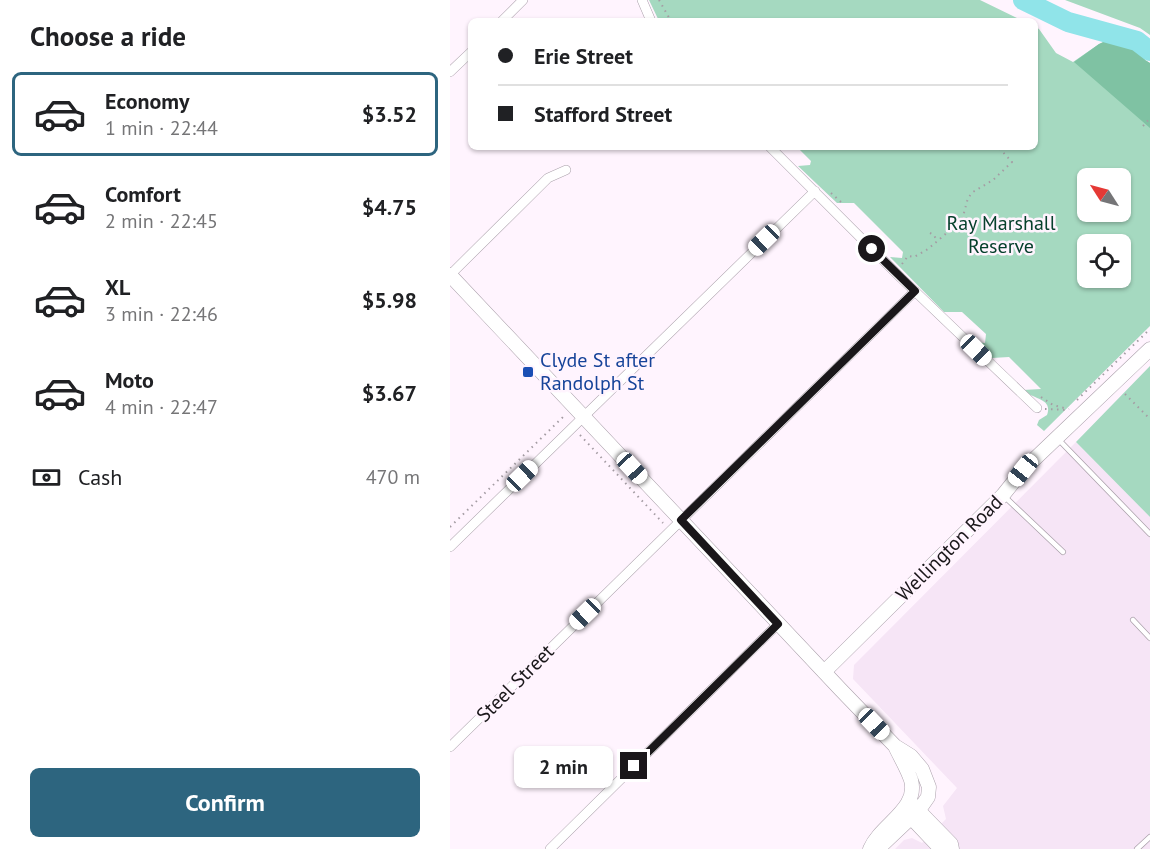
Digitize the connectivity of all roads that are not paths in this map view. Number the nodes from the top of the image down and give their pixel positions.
1 (523, 0) edge
2 (642, 0) edge
3 (505, 18) edge
4 (650, 18) edge
5 (468, 55) edge
6 (450, 72) edge
7 (773, 150) edge
8 (566, 170) dead end
9 (814, 190) junction
10 (450, 275) edge
11 (915, 291) junction
12 (1150, 349) edge
13 (1038, 408) road end
14 (583, 416) junction
15 (1057, 438) junction
16 (1003, 495) junction
17 (681, 520) junction
18 (1150, 534) edge
19 (450, 547) edge
20 (1064, 552) dead end
21 (1133, 620) dead end
22 (778, 624) junction
23 (1150, 638) edge
24 (824, 672) junction
25 (450, 747) edge
26 (911, 810) junction
27 (1150, 837) edge
28 (550, 849) edge
29 (871, 849) edge
30 (941, 849) edge
31 (952, 849) edge
32 (1137, 849) edge

1 - 3 street
2 - 4 street
5 - 6 street
7 - 9 street
8 - 10 street
9 - 11 street
9 - 14 street
10 - 14 main road
11 - 13 street
11 - 17 street, Steel Street
12 - 15 main road, Wellington Road
14 - 17 main road
14 - 19 street
15 - 16 main road, Wellington Road
15 - 18 lane
16 - 20 lane
16 - 24 main road, Wellington Road
17 - 22 main road
17 - 25 street, Steel Street
21 - 23 lane
22 - 24 main road
22 - 28 street
24 - 26 main road
26 - 29 main road
26 - 30 main road
26 - 31 main road
27 - 32 lane

